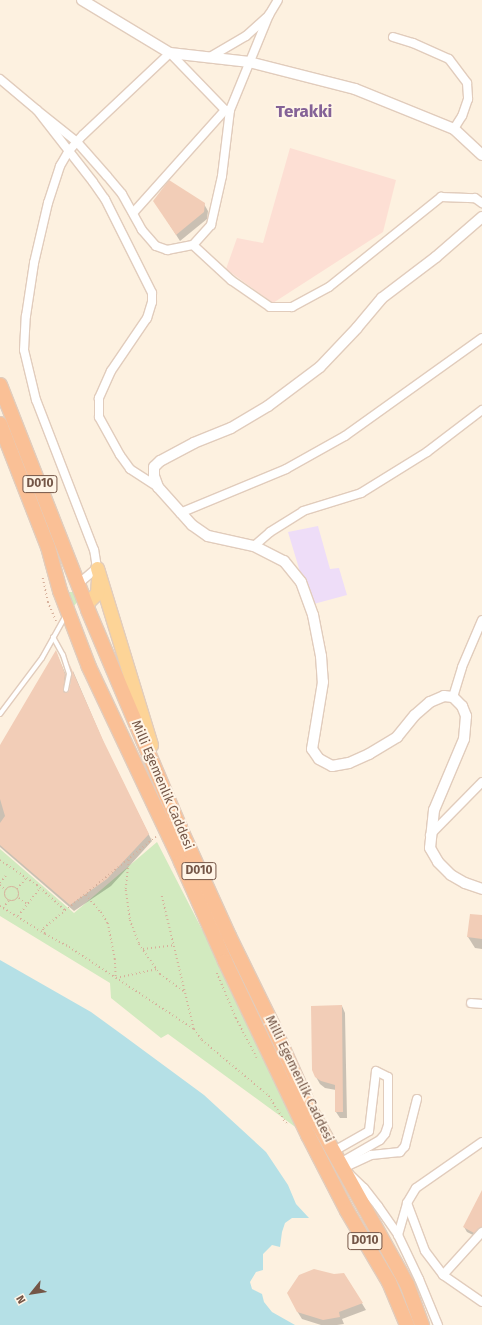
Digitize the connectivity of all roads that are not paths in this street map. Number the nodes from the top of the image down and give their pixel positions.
1 (82, 0) edge
2 (278, 0) edge
3 (269, 15) junction
4 (393, 37) dead end
5 (170, 53) junction
6 (210, 57) junction
7 (249, 62) junction
8 (0, 79) edge
9 (37, 110) junction
10 (228, 110) junction
11 (454, 129) junction
12 (77, 142) junction
13 (68, 152) junction
14 (482, 155) edge
15 (482, 203) edge
16 (133, 213) junction
17 (482, 218) edge
18 (193, 245) junction
19 (482, 338) edge
20 (0, 385) edge
21 (482, 410) edge
22 (0, 424) edge
23 (158, 487) junction
24 (180, 513) junction
25 (254, 546) junction
26 (98, 570) junction
27 (78, 584) junction
28 (60, 591) junction
29 (86, 604) junction
30 (67, 611) junction
31 (482, 620) edge
32 (53, 637) junction
33 (66, 690) dead end
34 (453, 697) junction
35 (0, 714) edge
36 (482, 782) edge
37 (163, 788) junction
38 (430, 835) junction
39 (482, 889) edge
40 (471, 1004) dead end
41 (482, 1004) edge
42 (417, 1099) dead end
43 (482, 1142) edge
44 (330, 1159) junction
45 (407, 1203) junction
46 (482, 1232) edge
47 (398, 1235) junction
48 (443, 1275) junction
49 (482, 1302) edge
50 (407, 1325) edge
51 (422, 1325) edge
52 (438, 1325) edge

1 - 5 street
2 - 3 street
3 - 6 street
3 - 7 street
4 - 11 street
5 - 6 street
5 - 10 street
5 - 12 street
6 - 7 street
7 - 10 street
7 - 11 street
8 - 9 street
9 - 12 street
9 - 13 street
10 - 16 street
10 - 18 street
11 - 14 street
12 - 13 street
12 - 16 street
13 - 23 street
13 - 26 street
15 - 18 street
16 - 18 street
17 - 23 street
19 - 24 street
20 - 27 highway, Milli Egemenlik Caddesi / D010
21 - 25 street
22 - 28 highway, Milli Egemenlik Caddesi / D010
23 - 24 street
24 - 25 street
25 - 34 street
26 - 27 street
26 - 29 main road
26 - 37 main road
27 - 28 highway
27 - 29 highway, Milli Egemenlik Caddesi / D010
28 - 30 highway, Milli Egemenlik Caddesi / D010
29 - 30 highway
29 - 37 highway, Milli Egemenlik Caddesi / D010
30 - 32 lane
30 - 44 highway, Milli Egemenlik Caddesi / D010
31 - 34 street
32 - 33 lane
32 - 35 lane
34 - 38 street
36 - 38 street
37 - 44 highway, Milli Egemenlik Caddesi / D010
38 - 39 street
40 - 41 street
42 - 44 street
43 - 45 street
44 - 44 street
44 - 47 street
44 - 50 highway, Milli Egemenlik Caddesi / D010
44 - 51 highway, Milli Egemenlik Caddesi / D010
45 - 47 street
45 - 48 street
46 - 48 street
47 - 52 street
48 - 49 street

